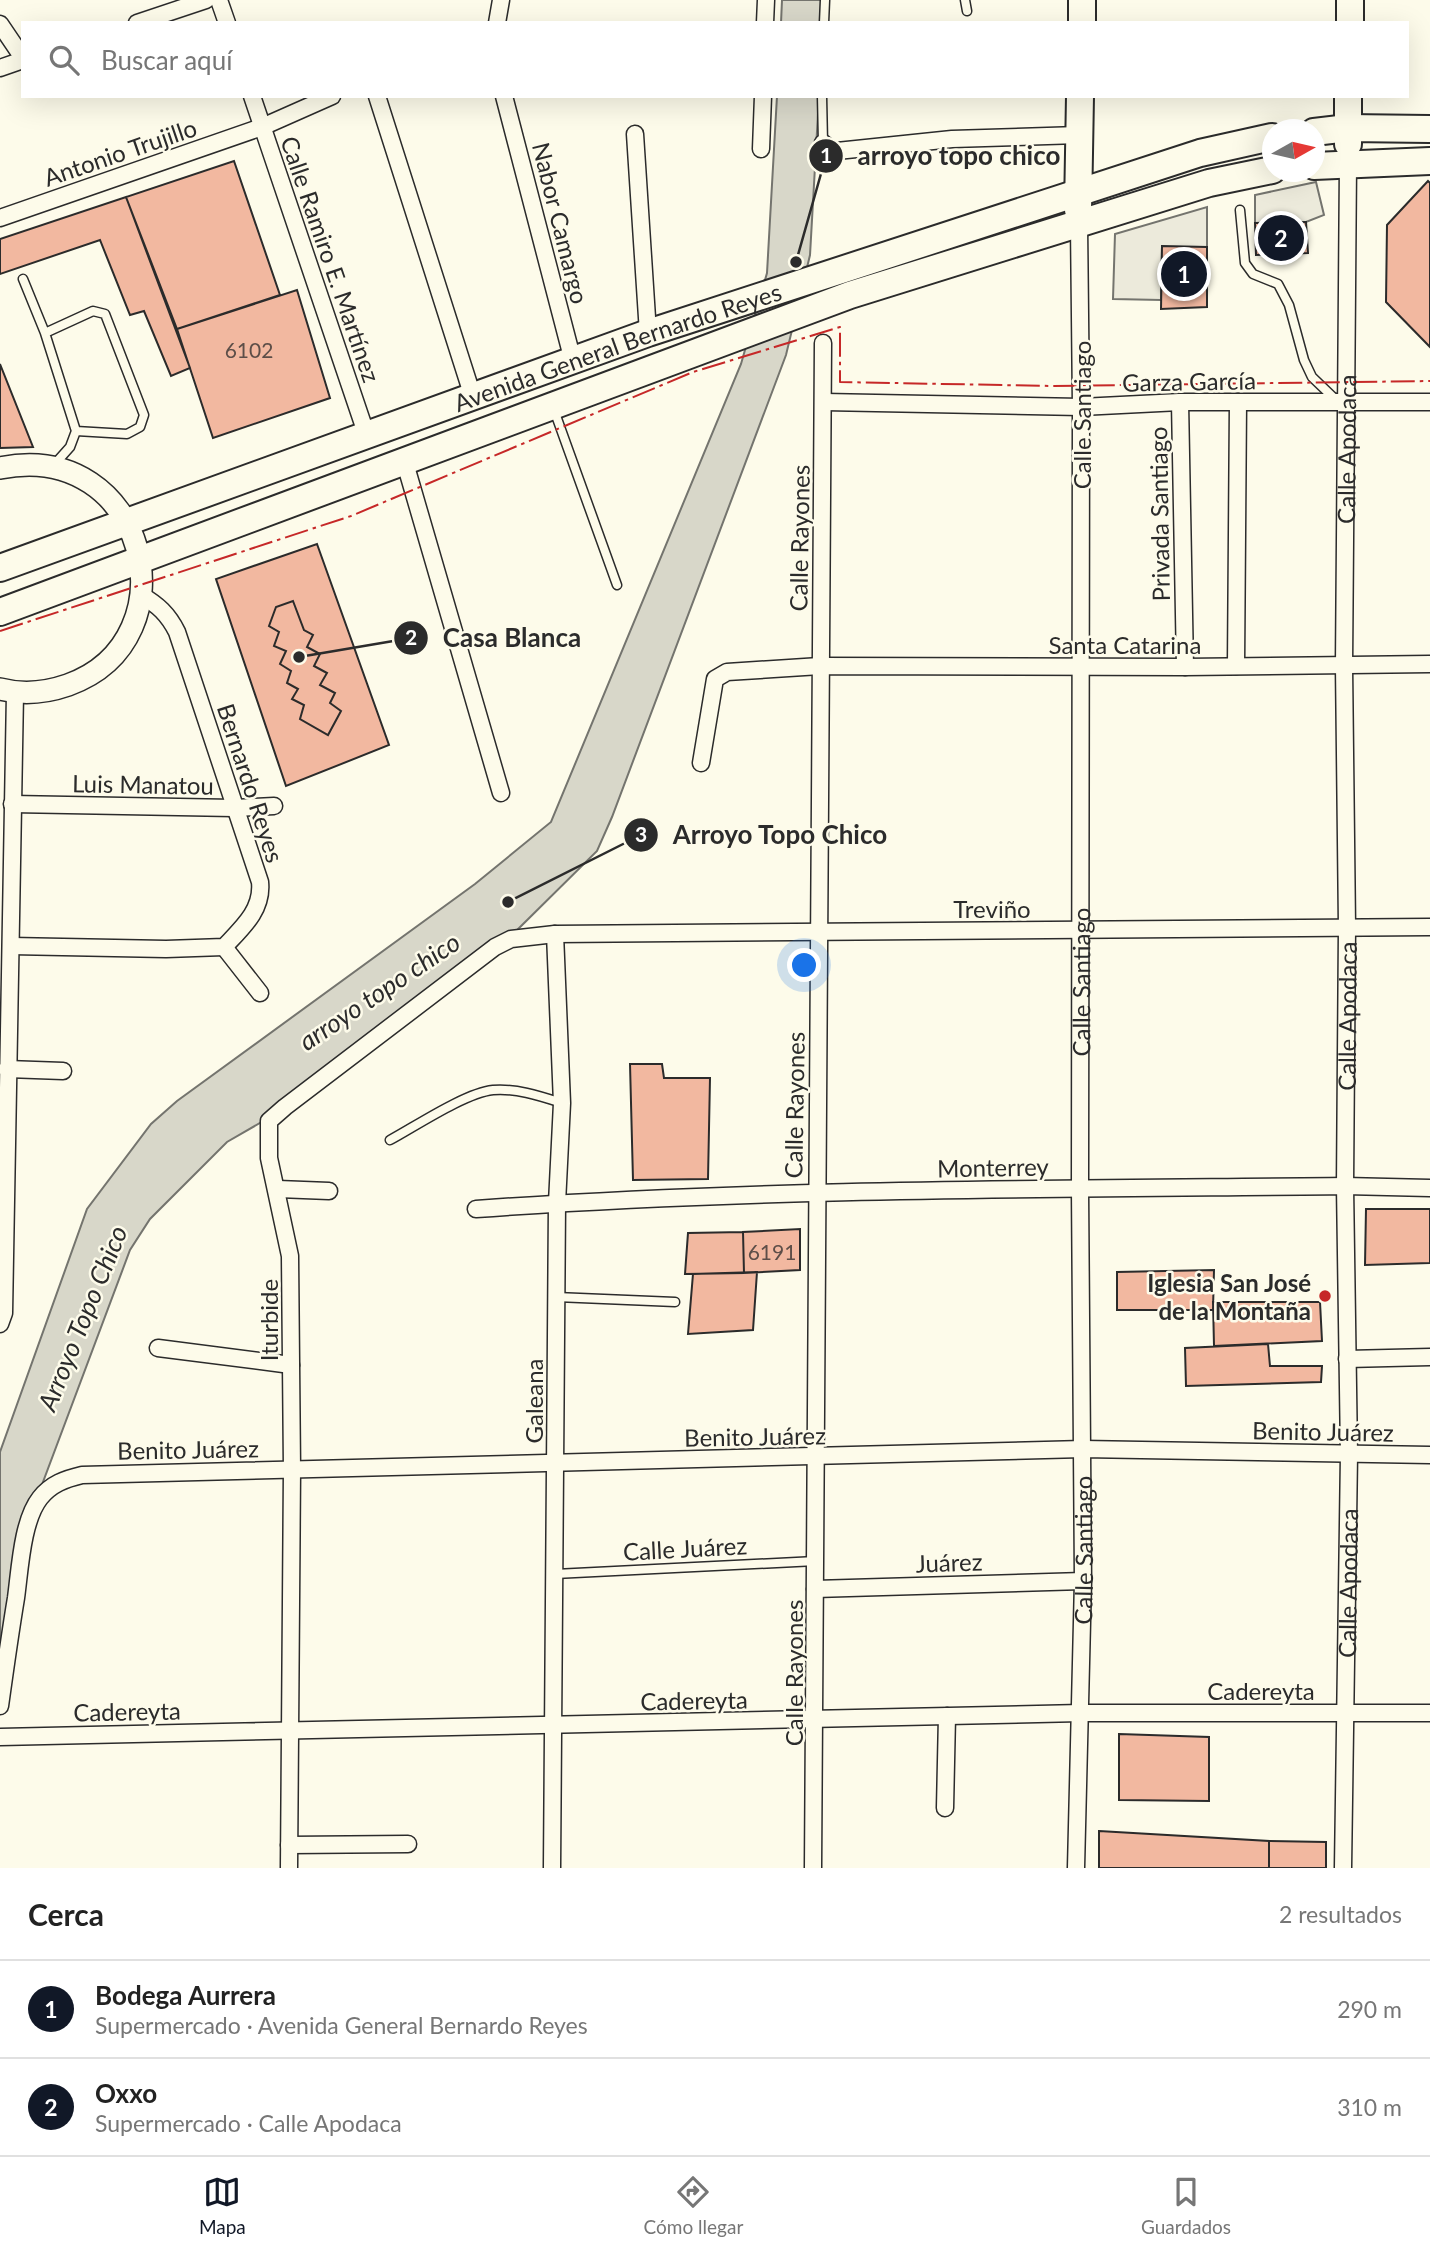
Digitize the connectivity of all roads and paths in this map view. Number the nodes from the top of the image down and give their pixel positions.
1 (206, 0) edge
2 (219, 0) edge
3 (501, 0) edge
4 (766, 0) edge
5 (825, 0) edge
6 (965, 0) edge
7 (1082, 0) edge
8 (1350, 0) edge
9 (163, 6) edge
10 (967, 11) dead end
11 (140, 21) edge
12 (226, 21) edge
13 (497, 21) edge
14 (765, 21) edge
15 (824, 21) edge
16 (1082, 21) edge
17 (1350, 21) edge
18 (0, 24) edge
19 (21, 56) edge
20 (21, 60) edge
21 (0, 68) edge
22 (253, 98) edge
23 (327, 98) edge
24 (378, 98) edge
25 (505, 98) edge
26 (763, 98) edge
27 (822, 98) edge
28 (1080, 98) edge
29 (1348, 98) edge
30 (262, 127) junction
31 (1348, 128) junction
32 (1430, 129) edge
33 (1325, 131) edge
34 (635, 134) dead end
35 (1079, 135) junction
36 (1262, 139) edge
37 (823, 143) joint
38 (761, 149) dead end
39 (1430, 161) edge
40 (1348, 163) junction
41 (1325, 165) edge
42 (1262, 172) edge
43 (1078, 193) junction
44 (1240, 209) dead end
45 (0, 218) edge
46 (1079, 223) junction
47 (23, 279) dead end
48 (45, 333) junction
49 (648, 333) junction
50 (823, 343) dead end
51 (573, 361) junction
52 (473, 397) junction
53 (824, 402) junction
54 (1180, 402) junction
55 (1238, 402) junction
56 (1430, 402) edge
57 (1342, 404) junction
58 (553, 407) junction
59 (1082, 407) junction
60 (76, 430) junction
61 (367, 436) junction
62 (405, 463) junction
63 (52, 466) junction
64 (0, 468) edge
65 (128, 523) junction
66 (141, 560) junction
67 (0, 568) edge
68 (617, 585) dead end
69 (141, 595) junction
70 (0, 612) edge
71 (1430, 664) edge
72 (820, 666) junction
73 (1236, 666) junction
74 (1344, 666) junction
75 (1081, 667) junction
76 (1185, 667) junction
77 (8, 691) edge
78 (701, 763) dead end
79 (501, 793) dead end
80 (12, 804) junction
81 (274, 806) dead end
82 (234, 808) junction
83 (1347, 927) junction
84 (1430, 927) edge
85 (1082, 930) junction
86 (819, 932) junction
87 (555, 934) junction
88 (10, 946) junction
89 (224, 947) junction
90 (260, 993) dead end
91 (7, 1069) junction
92 (63, 1071) dead end
93 (562, 1103) junction
94 (390, 1140) dead end
95 (1345, 1186) junction
96 (1430, 1188) edge
97 (278, 1189) junction
98 (1080, 1189) junction
99 (329, 1191) dead end
100 (816, 1192) junction
101 (557, 1203) junction
102 (476, 1209) dead end
103 (556, 1297) junction
104 (675, 1302) dead end
105 (0, 1324) edge
106 (158, 1348) dead end
107 (1430, 1357) edge
108 (1347, 1359) junction
109 (290, 1365) junction
110 (1083, 1449) junction
111 (1349, 1454) junction
112 (1430, 1455) edge
113 (817, 1457) junction
114 (556, 1463) junction
115 (292, 1469) junction
116 (816, 1561) junction
117 (555, 1574) junction
118 (1083, 1581) junction
119 (815, 1589) junction
120 (0, 1706) edge
121 (1081, 1713) junction
122 (1345, 1713) junction
123 (1430, 1713) edge
124 (947, 1716) junction
125 (816, 1721) junction
126 (552, 1726) junction
127 (289, 1731) junction
128 (0, 1737) edge
129 (945, 1808) dead end
130 (408, 1844) dead end
131 (289, 1845) junction
132 (289, 1868) edge
133 (552, 1868) edge
134 (814, 1868) edge
135 (1076, 1868) edge
136 (1343, 1868) edge

1 - 9 street
2 - 12 street
3 - 13 street
4 - 14 street
5 - 15 lane
6 - 10 lane
7 - 16 main road
8 - 17 main road
9 - 11 street
18 - 19 street
20 - 21 street
22 - 30 street, Calle Ramiro E. Martínez
23 - 30 street, Antonio Trujillo
24 - 52 street
25 - 51 street, Nabor Camargo
26 - 38 street
27 - 37 lane
28 - 35 main road, Calle Santiago
29 - 31 main road
30 - 45 street, Antonio Trujillo
30 - 61 street, Calle Ramiro E. Martínez
31 - 32 main road
31 - 33 main road
31 - 40 main road
34 - 49 street
35 - 37 street
35 - 43 main road, Calle Santiago
36 - 43 main road, Avenida General Bernardo Reyes
39 - 40 main road
40 - 41 main road
40 - 57 street, Calle Apodaca
42 - 46 main road, Avenida General Bernardo Reyes
43 - 46 main road, Calle Santiago
43 - 49 main road, Avenida General Bernardo Reyes
44 - 57 lane
46 - 58 main road, Avenida General Bernardo Reyes
46 - 59 street, Calle Santiago
47 - 48 lane
48 - 60 lane
48 - 60 lane
49 - 51 main road, Avenida General Bernardo Reyes
50 - 53 street, Calle Rayones
51 - 52 main road, Avenida General Bernardo Reyes
52 - 61 main road, Avenida General Bernardo Reyes
53 - 59 street, Garza García
53 - 72 street, Calle Rayones
54 - 55 street, Garza García
54 - 59 street, Garza García
54 - 76 street, Privada Santiago
55 - 57 street, Garza García
55 - 73 street
56 - 57 street, Garza García
57 - 74 street, Calle Apodaca
58 - 62 main road, Avenida General Bernardo Reyes
58 - 68 lane
59 - 75 street, Calle Santiago
60 - 63 lane
61 - 65 main road, Avenida General Bernardo Reyes
62 - 66 main road, Avenida General Bernardo Reyes
62 - 79 street
63 - 64 street
63 - 65 street
65 - 66 street
65 - 67 main road, Avenida General Bernardo Reyes
66 - 69 street
66 - 70 main road, Avenida General Bernardo Reyes
69 - 77 street
69 - 82 street, Bernardo Reyes
71 - 74 street, Santa Catarina
72 - 75 street, Santa Catarina
72 - 78 street, Santa Catarina
72 - 86 street, Calle Rayones
73 - 74 street, Santa Catarina
73 - 76 street, Santa Catarina
74 - 83 street, Calle Apodaca
75 - 76 street, Santa Catarina
75 - 85 street, Calle Santiago
77 - 80 street
80 - 82 street, Luis Manatou
80 - 88 street
81 - 82 street, Luis Manatou
82 - 89 street, Bernardo Reyes
83 - 84 street, Treviño
83 - 85 street, Treviño
83 - 95 street, Calle Apodaca
85 - 86 street, Treviño
85 - 98 street, Calle Santiago
86 - 87 street, Treviño
86 - 100 street, Calle Rayones
87 - 93 street, Galeana
87 - 97 street, Iturbide
88 - 89 street
88 - 91 street
89 - 90 street
91 - 92 street
91 - 105 street
93 - 94 lane
93 - 101 street, Galeana
95 - 96 street, Monterrey
95 - 98 street, Monterrey
95 - 108 street, Calle Apodaca
97 - 99 street
97 - 109 street, Iturbide
98 - 100 street, Monterrey
98 - 110 street, Calle Santiago
100 - 101 street, Monterrey
100 - 113 street, Calle Rayones
101 - 102 street, Monterrey
101 - 103 street, Galeana
103 - 104 lane
103 - 114 street, Galeana
106 - 109 street
107 - 108 street
108 - 111 street, Calle Apodaca
109 - 115 street, Iturbide
110 - 111 street, Benito Juárez
110 - 113 street, Benito Juárez
110 - 118 street, Calle Santiago
111 - 112 street, Benito Juárez
111 - 122 street, Calle Apodaca
113 - 114 street, Benito Juárez
113 - 116 street, Calle Rayones
114 - 115 street, Benito Juárez
114 - 117 street, Galeana
115 - 120 street, Benito Juárez
115 - 127 street, Iturbide
116 - 117 lane, Calle Juárez
116 - 119 street, Calle Rayones
117 - 126 street, Galeana
118 - 119 street, Juárez
118 - 121 street, Calle Santiago
119 - 125 street, Calle Rayones
121 - 122 street, Cadereyta
121 - 124 street, Cadereyta
121 - 135 street, Calle Santiago
122 - 123 street, Cadereyta
122 - 136 street, Calle Apodaca
124 - 125 street, Cadereyta
124 - 129 street
125 - 126 street, Cadereyta
125 - 134 street, Calle Rayones
126 - 127 street, Cadereyta
126 - 133 street, Galeana
127 - 128 street, Cadereyta
127 - 131 street, Iturbide
130 - 131 street
131 - 132 street, Iturbide

